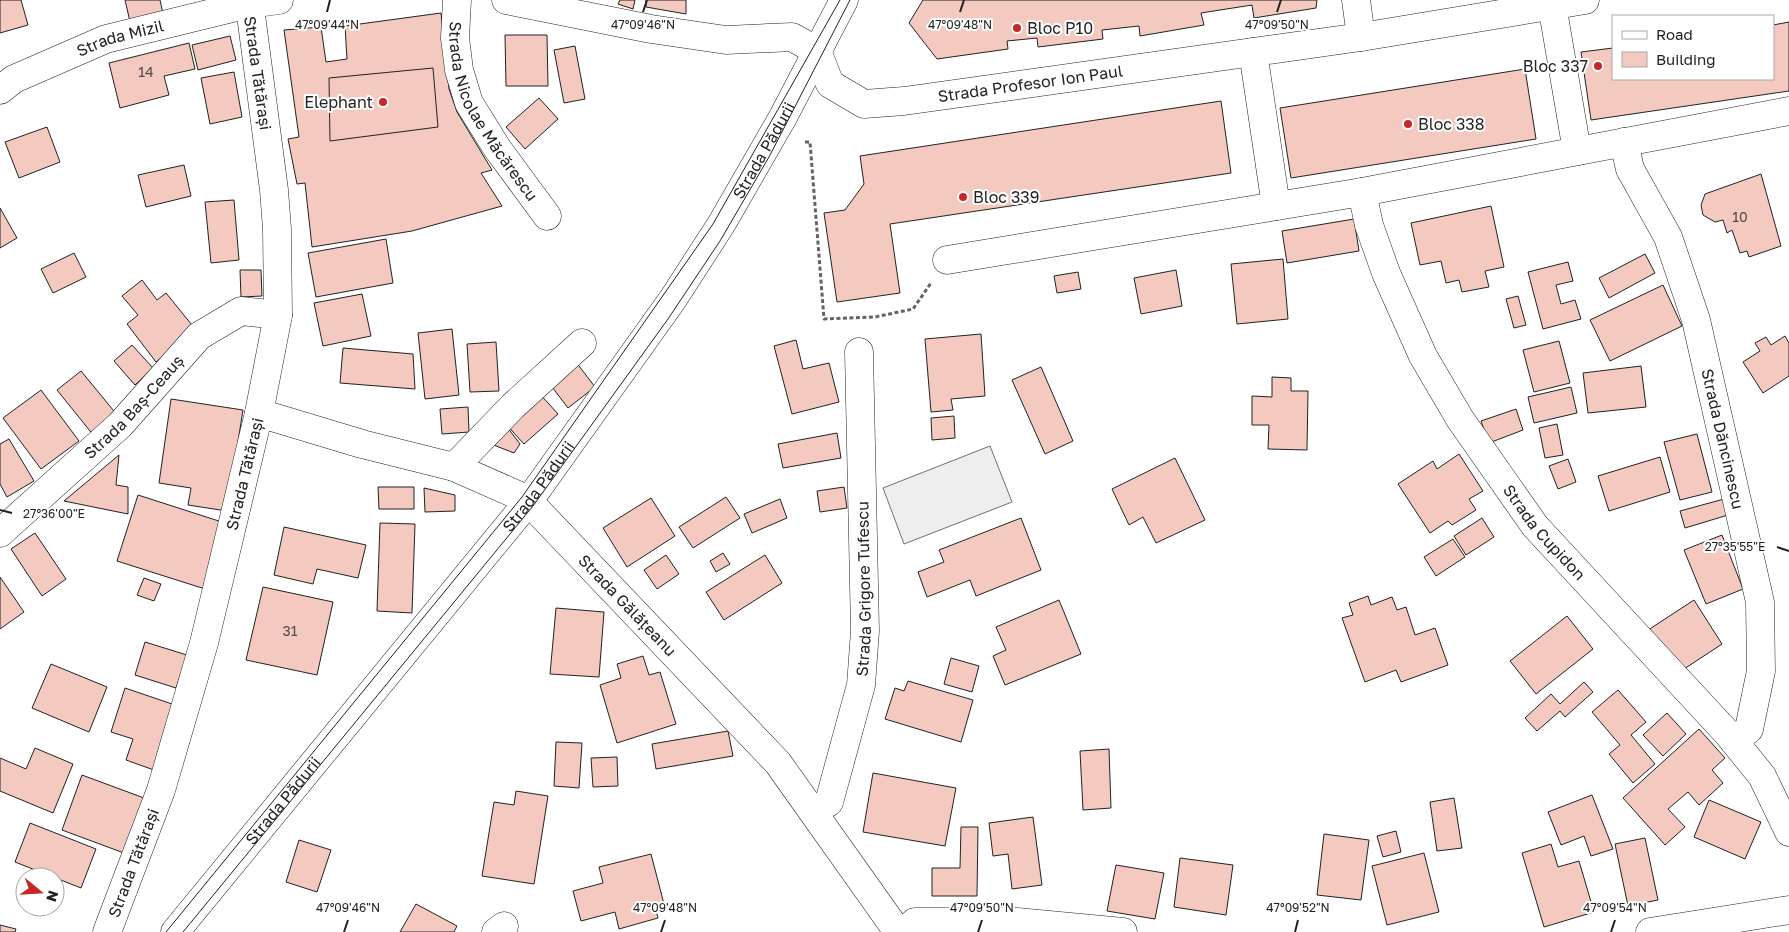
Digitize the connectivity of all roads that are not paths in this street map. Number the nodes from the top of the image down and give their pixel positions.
1 (279, 0) edge
2 (457, 0) edge
3 (506, 0) edge
4 (844, 0) edge
5 (1356, 0) edge
6 (1586, 0) edge
7 (249, 2) edge
8 (1552, 5) junction
9 (1361, 37) junction
10 (817, 51) junction
11 (1253, 52) junction
12 (0, 90) edge
13 (1789, 111) edge
14 (1624, 142) junction
15 (1577, 151) junction
16 (1362, 192) junction
17 (1276, 206) junction
18 (547, 216) dead end
19 (947, 260) road end
20 (278, 315) junction
21 (582, 343) dead end
22 (859, 352) dead end
23 (259, 413) junction
24 (454, 468) junction
25 (528, 502) junction
26 (0, 533) edge
27 (1734, 741) junction
28 (813, 811) junction
29 (1789, 832) edge
30 (1789, 910) edge
31 (107, 932) edge
32 (175, 932) edge
33 (898, 932) edge
34 (903, 932) edge
35 (1123, 932) edge
36 (1650, 932) edge

1 - 7 street
2 - 18 street, Strada Nicolae Măcărescu
3 - 10 street
4 - 10 street, Strada Pădurii
5 - 9 street
6 - 8 street, Strada Profesor Ion Paul
7 - 12 street, Strada Mizil
7 - 20 street, Strada Tătărași
8 - 9 street, Strada Profesor Ion Paul
8 - 15 street
9 - 11 street, Strada Profesor Ion Paul
10 - 11 street, Strada Profesor Ion Paul
10 - 25 street, Strada Pădurii
11 - 17 street
13 - 14 street
14 - 15 street
14 - 27 street, Strada Dăncinescu
15 - 16 street
16 - 17 street
16 - 27 street, Strada Cupidon
17 - 19 street
20 - 23 street, Strada Tătărași
20 - 26 street, Strada Baș-Ceauș
21 - 24 street
22 - 28 street, Strada Grigore Tufescu
23 - 24 street, Strada Gălățeanu
23 - 31 street, Strada Tătărași
24 - 25 street, Strada Gălățeanu
25 - 28 street, Strada Gălățeanu
25 - 32 street, Strada Pădurii
27 - 29 street, Strada Cupidon
28 - 33 street, Strada Gălățeanu
30 - 36 street
34 - 35 street

